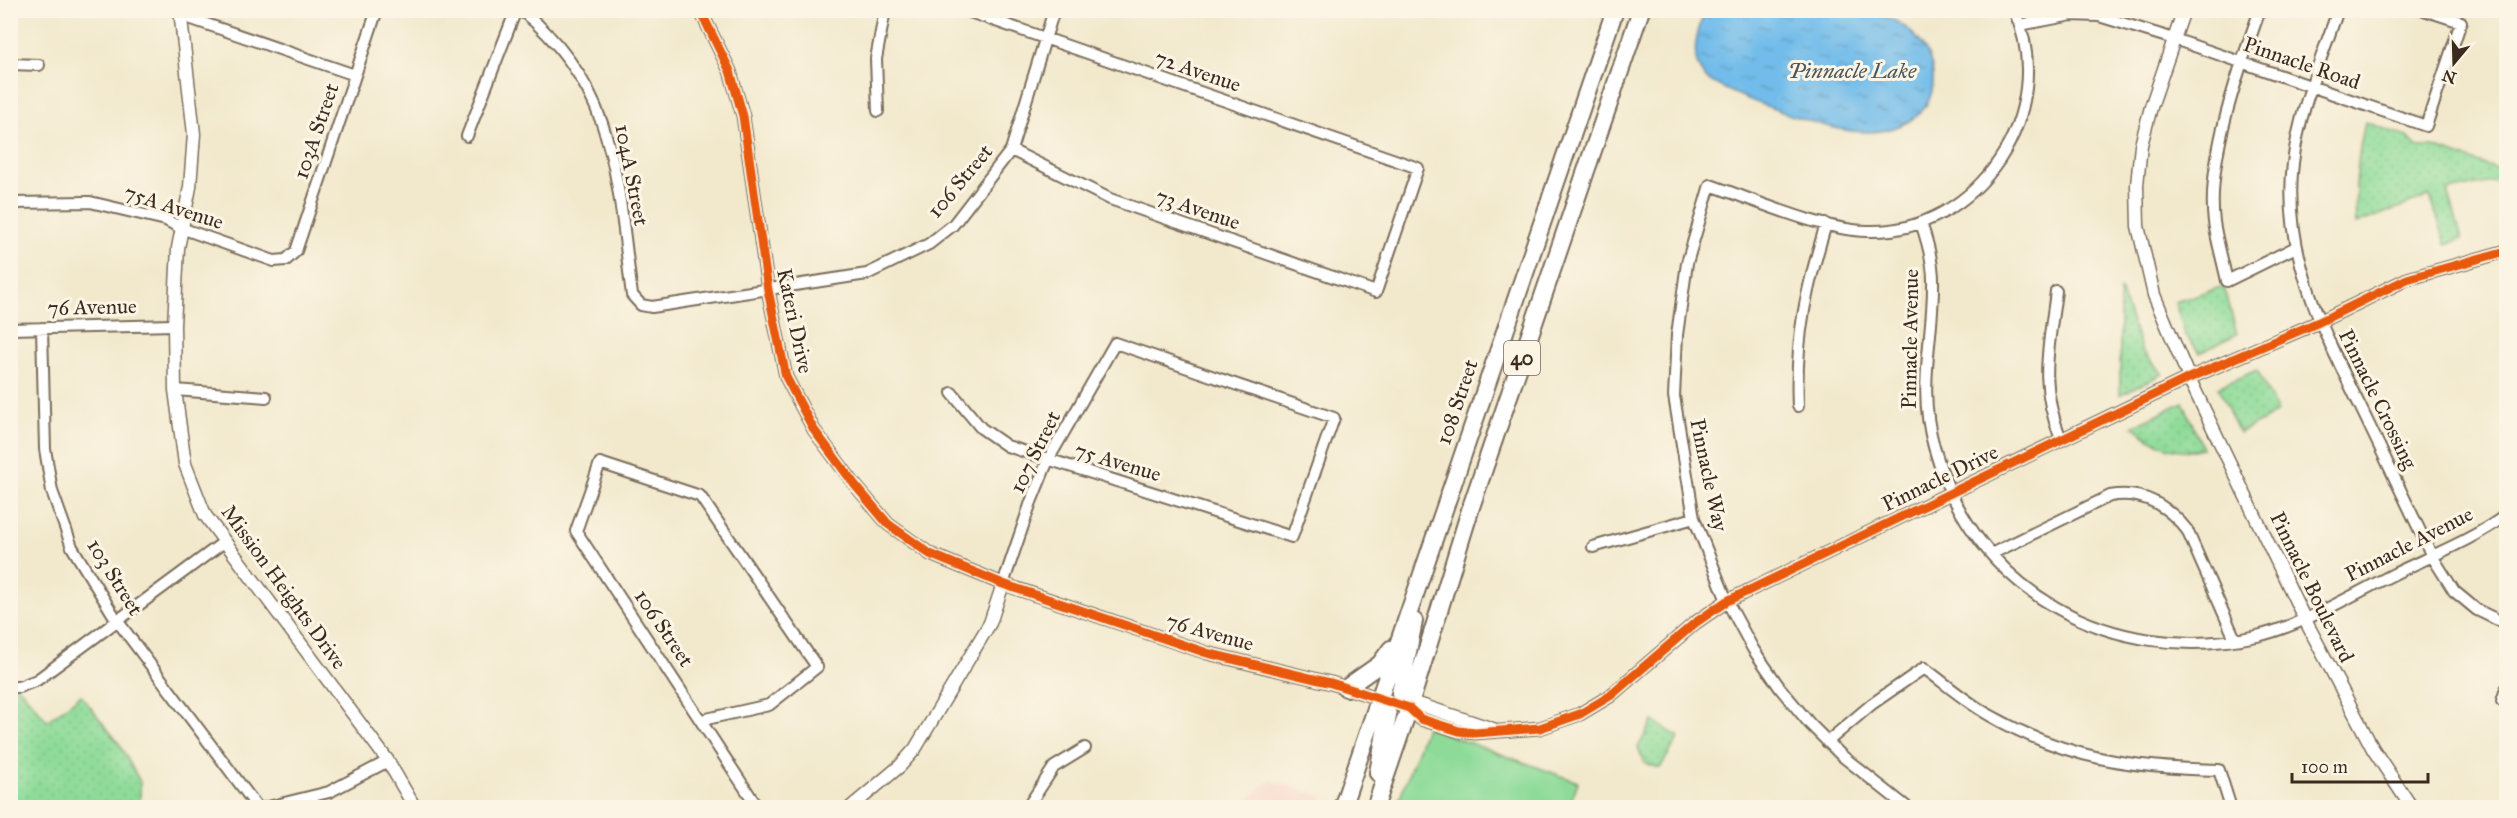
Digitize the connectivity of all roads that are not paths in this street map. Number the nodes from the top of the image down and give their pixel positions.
1 (377, 10) edge
2 (516, 10) edge
3 (521, 10) edge
4 (700, 10) edge
5 (885, 10) edge
6 (964, 10) edge
7 (1054, 10) edge
8 (1615, 10) edge
9 (1641, 10) edge
10 (2014, 10) edge
11 (2184, 10) edge
12 (2260, 10) edge
13 (2338, 10) edge
14 (2424, 10) edge
15 (180, 13) edge
16 (2020, 25) junction
17 (1045, 38) junction
18 (2174, 39) junction
19 (2241, 62) junction
20 (10, 64) edge
21 (39, 65) dead end
22 (355, 75) junction
23 (2312, 87) junction
24 (878, 111) dead end
25 (467, 136) dead end
26 (1011, 150) junction
27 (10, 203) edge
28 (1921, 223) junction
29 (1826, 224) junction
30 (181, 228) junction
31 (2296, 247) junction
32 (2506, 251) edge
33 (286, 260) joint
34 (768, 290) junction
35 (2056, 291) dead end
36 (1376, 292) joint
37 (641, 305) joint
38 (2319, 322) junction
39 (174, 325) junction
40 (10, 328) edge
41 (42, 328) junction
42 (2189, 378) junction
43 (175, 390) junction
44 (952, 393) dead end
45 (266, 397) dead end
46 (1798, 406) dead end
47 (2061, 439) junction
48 (1048, 460) junction
49 (1950, 493) junction
50 (2506, 515) edge
51 (1694, 518) junction
52 (1292, 537) joint
53 (224, 542) junction
54 (1593, 546) dead end
55 (1991, 554) junction
56 (2432, 556) junction
57 (1003, 584) junction
58 (1727, 601) junction
59 (1408, 613) junction
60 (2304, 618) junction
61 (116, 620) junction
62 (2506, 624) edge
63 (2235, 639) junction
64 (10, 687) edge
65 (1346, 688) junction
66 (2506, 689) edge
67 (1379, 698) junction
68 (2502, 701) dead end
69 (1409, 708) junction
70 (702, 720) junction
71 (1827, 742) junction
72 (1085, 748) dead end
73 (388, 761) junction
74 (258, 807) edge
75 (264, 807) edge
76 (415, 807) edge
77 (758, 807) edge
78 (850, 807) edge
79 (1027, 807) edge
80 (1342, 807) edge
81 (1370, 807) edge
82 (1375, 807) edge
83 (1908, 807) edge
84 (2231, 807) edge
85 (2412, 807) edge

1 - 22 street, 103A Street
2 - 25 street
3 - 37 street, 104A Street
4 - 34 street, Kateri Drive
5 - 24 street
6 - 17 street, 72 Avenue
7 - 17 street, 106 Street
8 - 59 main road, 108 Street / 40
9 - 69 main road, 40
10 - 16 street
11 - 18 street, Pinnacle Boulevard
12 - 19 street
13 - 23 street, Pinnacle Crossing
14 - 23 street, Pinnacle Road
15 - 22 street
15 - 30 street, Mission Heights Drive
16 - 18 street, Pinnacle Road
16 - 28 street
17 - 26 street, 106 Street
17 - 36 street, 72 Avenue
18 - 19 street, Pinnacle Road
18 - 42 street, Pinnacle Boulevard
19 - 23 street, Pinnacle Road
19 - 31 street
20 - 21 street
22 - 33 street, 103A Street
23 - 31 street, Pinnacle Crossing
26 - 34 street, 106 Street
26 - 36 street, 73 Avenue
27 - 30 street, 75A Avenue
28 - 29 street
28 - 49 street, Pinnacle Avenue
29 - 46 street
29 - 51 street, Pinnacle Way
30 - 33 street, 75A Avenue
30 - 39 street, Mission Heights Drive
31 - 38 street, Pinnacle Crossing
32 - 38 street, Pinnacle Drive
34 - 37 street, 106 Street
34 - 57 street, Kateri Drive
35 - 47 street
38 - 42 street, Pinnacle Drive
38 - 56 street, Pinnacle Crossing
39 - 41 street, 76 Avenue
39 - 43 street, Mission Heights Drive
40 - 41 street, 76 Avenue
41 - 61 street, 103 Street
42 - 47 street, Pinnacle Drive
42 - 60 street, Pinnacle Boulevard
43 - 45 street
43 - 53 street, Mission Heights Drive
44 - 48 street, 75 Avenue
47 - 49 street, Pinnacle Drive
48 - 52 street, 75 Avenue
48 - 52 street, 107 Street
48 - 57 street, 107 Street
49 - 55 street, Pinnacle Avenue
49 - 58 street, Pinnacle Drive
50 - 56 street, Pinnacle Avenue
51 - 54 street
51 - 58 street, Pinnacle Way
53 - 61 street
53 - 73 street, Mission Heights Drive
55 - 63 street, Pinnacle Avenue
55 - 63 street
56 - 60 street, Pinnacle Avenue
56 - 62 street, Pinnacle Crossing
57 - 65 street, 76 Avenue
57 - 78 street
58 - 69 street, Pinnacle Drive
58 - 71 street, Pinnacle Way
59 - 65 main road
59 - 67 main road, 108 Street / 40
59 - 69 main road
60 - 63 street, Pinnacle Avenue
60 - 85 street, Pinnacle Boulevard
61 - 64 street
61 - 74 street, 103 Street
65 - 67 street, 76 Avenue
66 - 68 street
67 - 69 street, 76 Avenue
67 - 80 main road, 108 Street / 40
67 - 81 main road
69 - 82 main road, 40
70 - 70 street, 106 Street
70 - 77 street, 106 Street
71 - 83 street, Pinnacle Way
71 - 84 street
72 - 79 street
73 - 75 street
73 - 76 street, Mission Heights Drive

